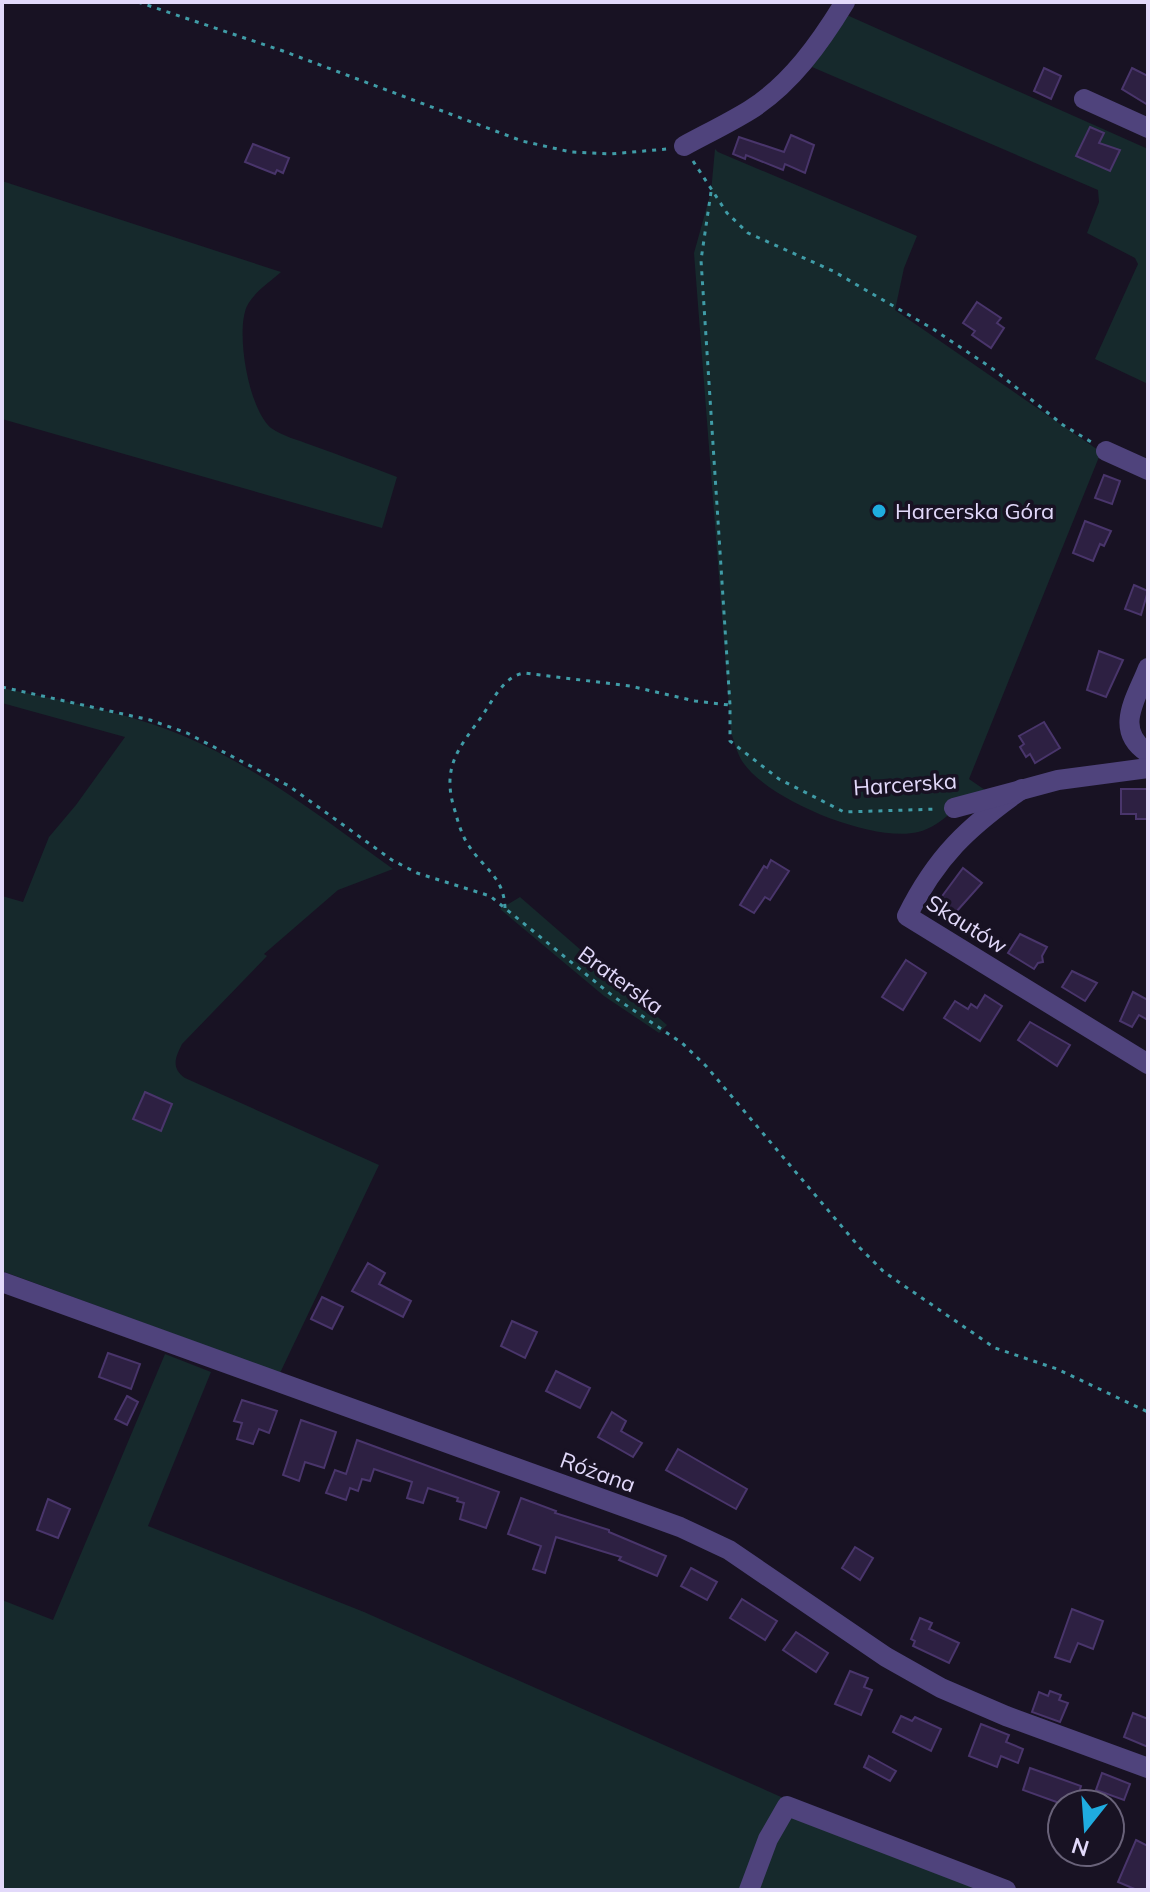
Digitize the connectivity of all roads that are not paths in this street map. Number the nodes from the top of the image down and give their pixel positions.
1 (845, 2) edge
2 (1084, 99) dead end
3 (1148, 128) edge
4 (684, 146) road end
5 (1106, 451) road end
6 (1148, 470) edge
7 (1148, 668) edge
8 (1148, 753) edge
9 (1148, 768) edge
10 (1022, 789) junction
11 (954, 808) road end
12 (1148, 1064) edge
13 (2, 1282) edge
14 (1148, 1768) edge
15 (749, 1890) edge
16 (1006, 1890) edge

1 - 4 street
2 - 3 street
5 - 6 street
7 - 8 street
9 - 10 street, Harcerska
10 - 11 street, Harcerska
10 - 12 street, Skautów
13 - 14 street, Różana
15 - 16 street

